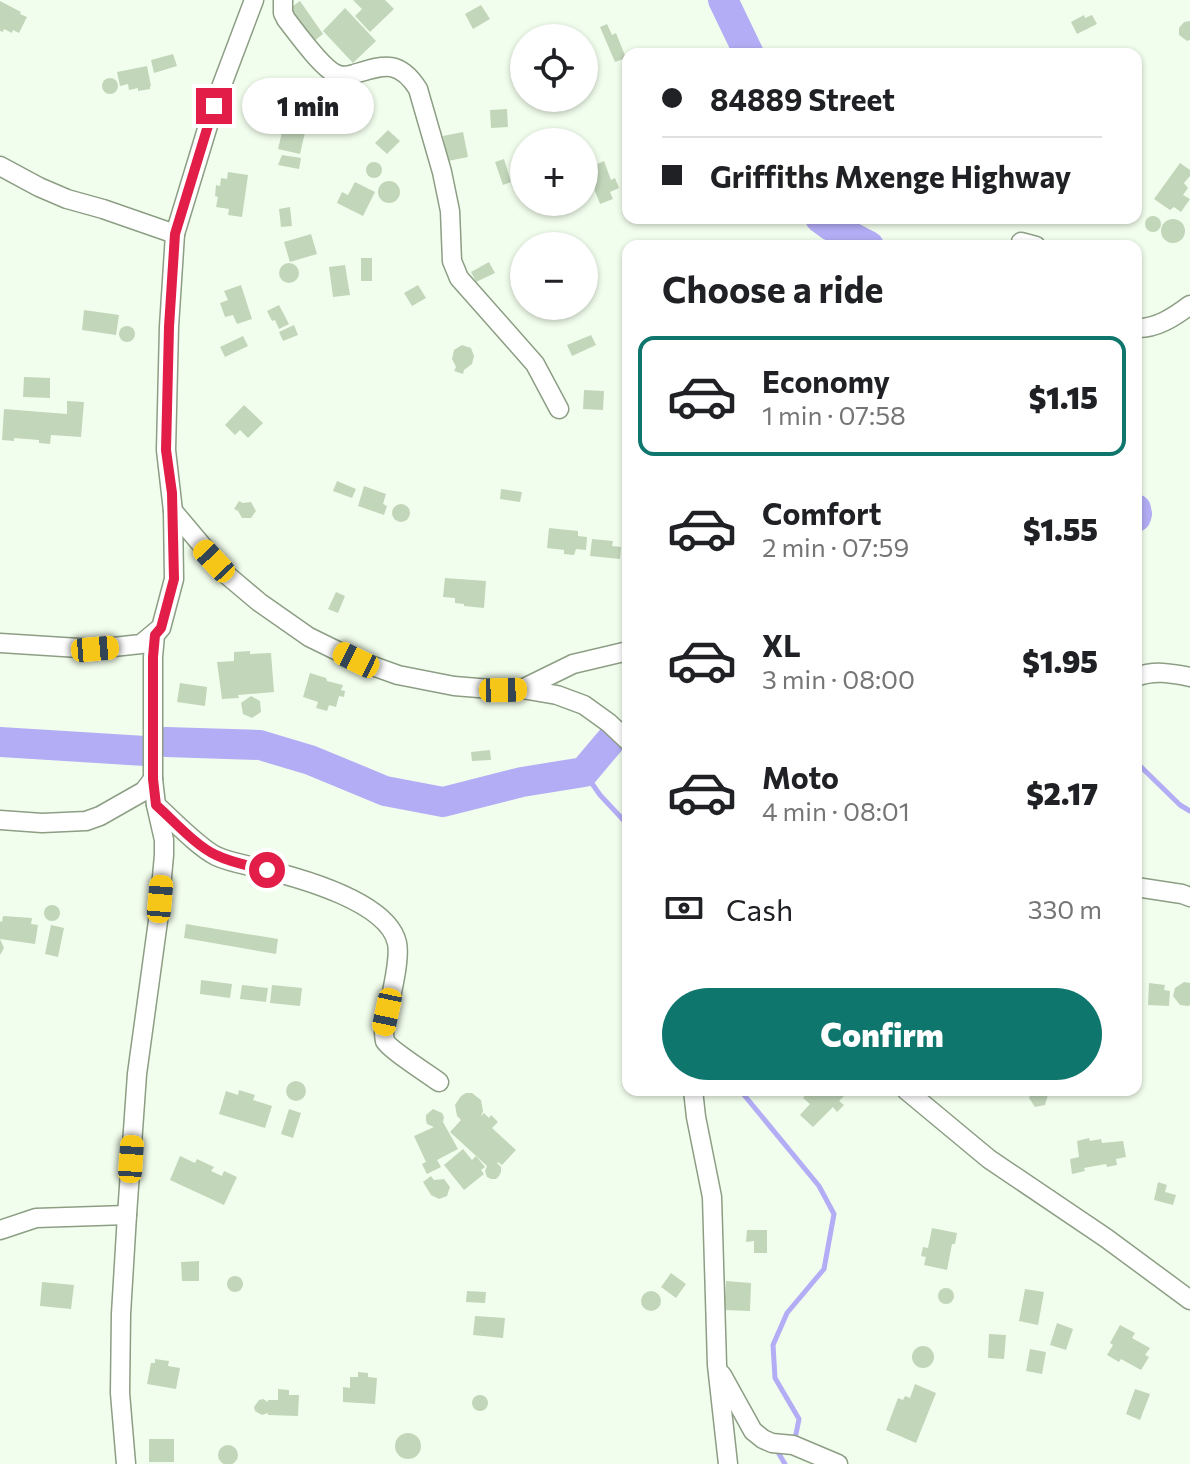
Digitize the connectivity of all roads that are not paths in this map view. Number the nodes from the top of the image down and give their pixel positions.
1 (254, 0) edge
2 (283, 0) edge
3 (0, 166) edge
4 (175, 234) junction
5 (1190, 305) edge
6 (1142, 328) edge
7 (559, 409) dead end
8 (173, 511) junction
9 (161, 628) junction
10 (0, 643) edge
11 (622, 652) edge
12 (1142, 675) edge
13 (1190, 677) edge
14 (522, 689) junction
15 (622, 735) edge
16 (153, 779) junction
17 (156, 805) junction
18 (0, 820) edge
19 (1142, 888) edge
20 (1190, 897) edge
21 (439, 1082) dead end
22 (694, 1096) edge
23 (913, 1096) edge
24 (127, 1215) junction
25 (0, 1230) edge
26 (1190, 1300) edge
27 (717, 1365) junction
28 (126, 1464) edge
29 (728, 1464) edge
30 (838, 1464) edge

1 - 4 street
2 - 7 street
3 - 4 street
4 - 8 street
5 - 6 street
8 - 9 street
8 - 14 street
9 - 10 street
9 - 16 street
11 - 14 street
12 - 13 street
14 - 15 street
16 - 17 street
16 - 18 street
17 - 21 street
17 - 24 street
19 - 20 street
22 - 27 street
23 - 26 street
24 - 25 street
24 - 28 street
27 - 29 street
27 - 30 street

